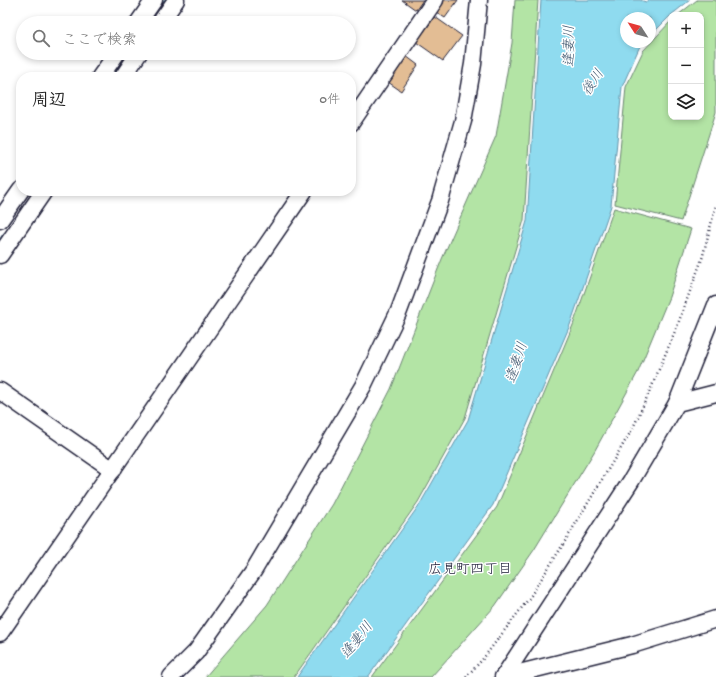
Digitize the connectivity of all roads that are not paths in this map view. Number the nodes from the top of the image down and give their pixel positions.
1 (154, 0) edge
2 (176, 0) edge
3 (436, 0) edge
4 (479, 0) edge
5 (143, 16) edge
6 (165, 16) edge
7 (112, 60) edge
8 (134, 60) edge
9 (104, 72) edge
10 (126, 72) edge
11 (356, 116) edge
12 (17, 196) edge
13 (41, 196) edge
14 (301, 196) edge
15 (0, 220) edge
16 (0, 255) edge
17 (716, 304) edge
18 (0, 391) edge
19 (716, 393) edge
20 (677, 403) junction
21 (113, 470) junction
22 (716, 619) edge
23 (0, 633) edge
24 (504, 676) edge
25 (171, 677) edge

1 - 5 street
2 - 6 street
3 - 11 street
4 - 25 street
7 - 9 street
8 - 10 street
12 - 15 street
13 - 16 street
14 - 21 street
17 - 20 street
18 - 21 street
19 - 20 street
20 - 24 street
21 - 23 street
22 - 24 street

